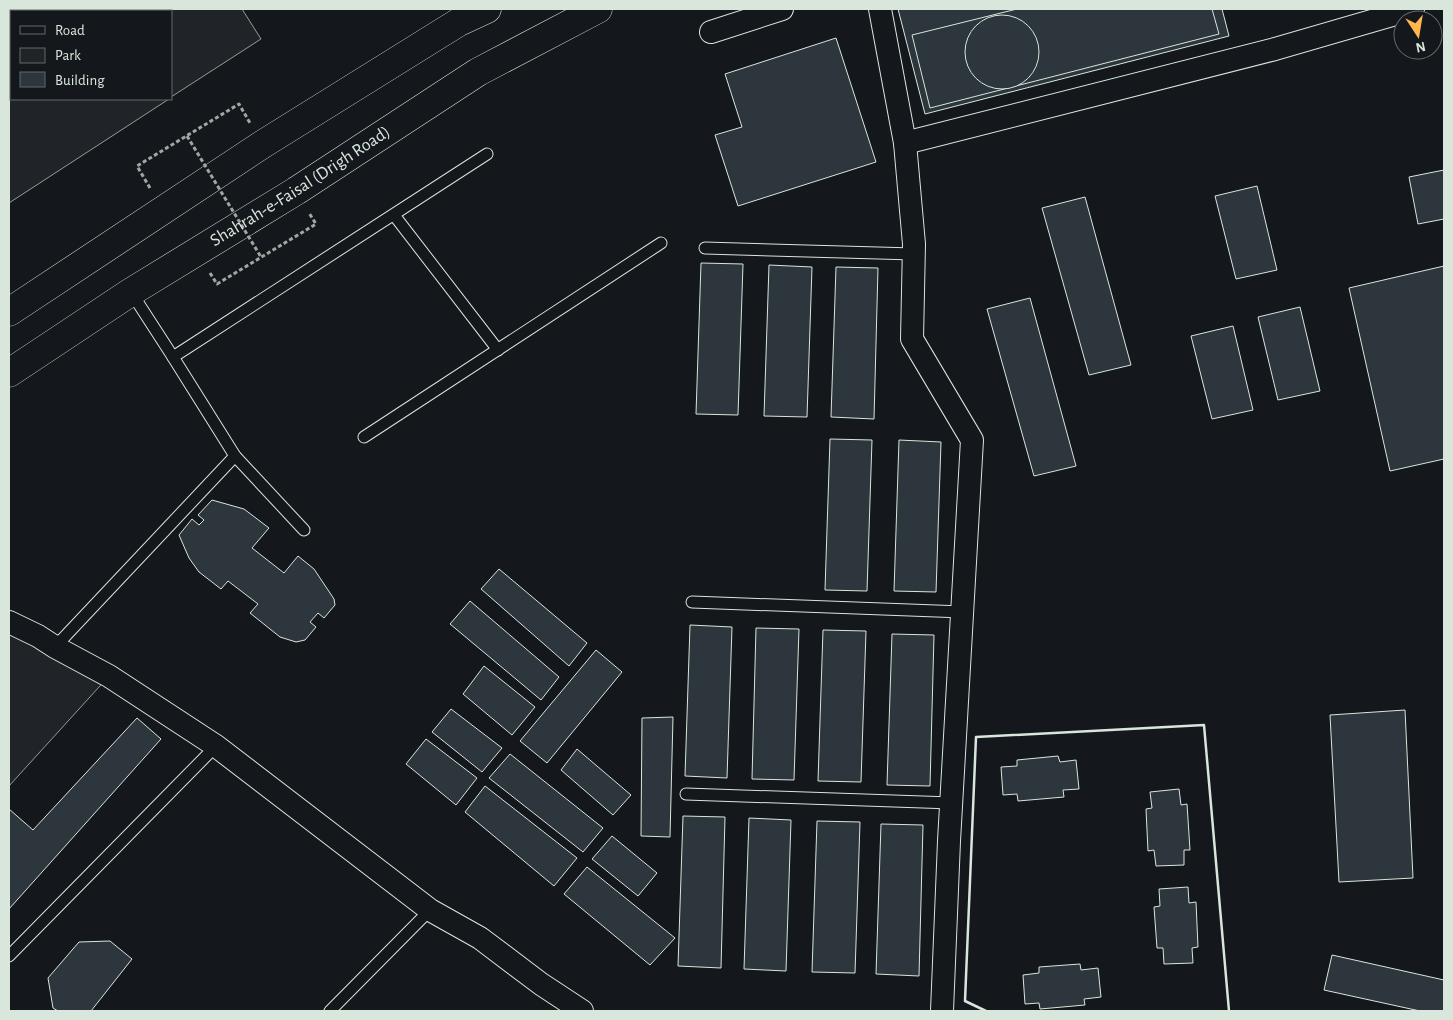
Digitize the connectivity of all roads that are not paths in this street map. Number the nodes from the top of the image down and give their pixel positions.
1 (487, 9) edge
2 (598, 9) edge
3 (782, 9) edge
4 (880, 9) edge
5 (1413, 9) edge
6 (454, 16) edge
7 (711, 32) dead end
8 (905, 143) junction
9 (487, 154) dead end
10 (394, 215) junction
11 (661, 243) dead end
12 (705, 248) dead end
13 (914, 254) junction
14 (131, 292) junction
15 (9, 312) edge
16 (498, 350) junction
17 (174, 357) junction
18 (9, 373) edge
19 (364, 437) dead end
20 (235, 456) junction
21 (304, 530) dead end
22 (692, 602) dead end
23 (963, 612) junction
24 (9, 622) edge
25 (54, 647) junction
26 (216, 746) junction
27 (686, 794) dead end
28 (952, 803) junction
29 (430, 910) junction
30 (9, 956) edge
31 (330, 1011) edge
32 (582, 1011) edge
33 (942, 1011) edge

1 - 6 highway
2 - 14 highway, Shahrah-e-Faisal (Drigh Road)
3 - 7 street
4 - 8 street
5 - 8 street
6 - 15 highway
8 - 13 street
9 - 10 lane
10 - 16 lane
10 - 17 lane
11 - 16 lane
12 - 13 lane
13 - 23 street
14 - 17 lane
14 - 18 highway, Shahrah-e-Faisal (Drigh Road)
16 - 19 lane
17 - 20 lane
20 - 21 lane
20 - 25 lane
22 - 23 lane
23 - 28 street
24 - 25 street
25 - 26 street
26 - 29 street
26 - 30 lane
27 - 28 lane
28 - 33 street
29 - 31 lane
29 - 32 street

